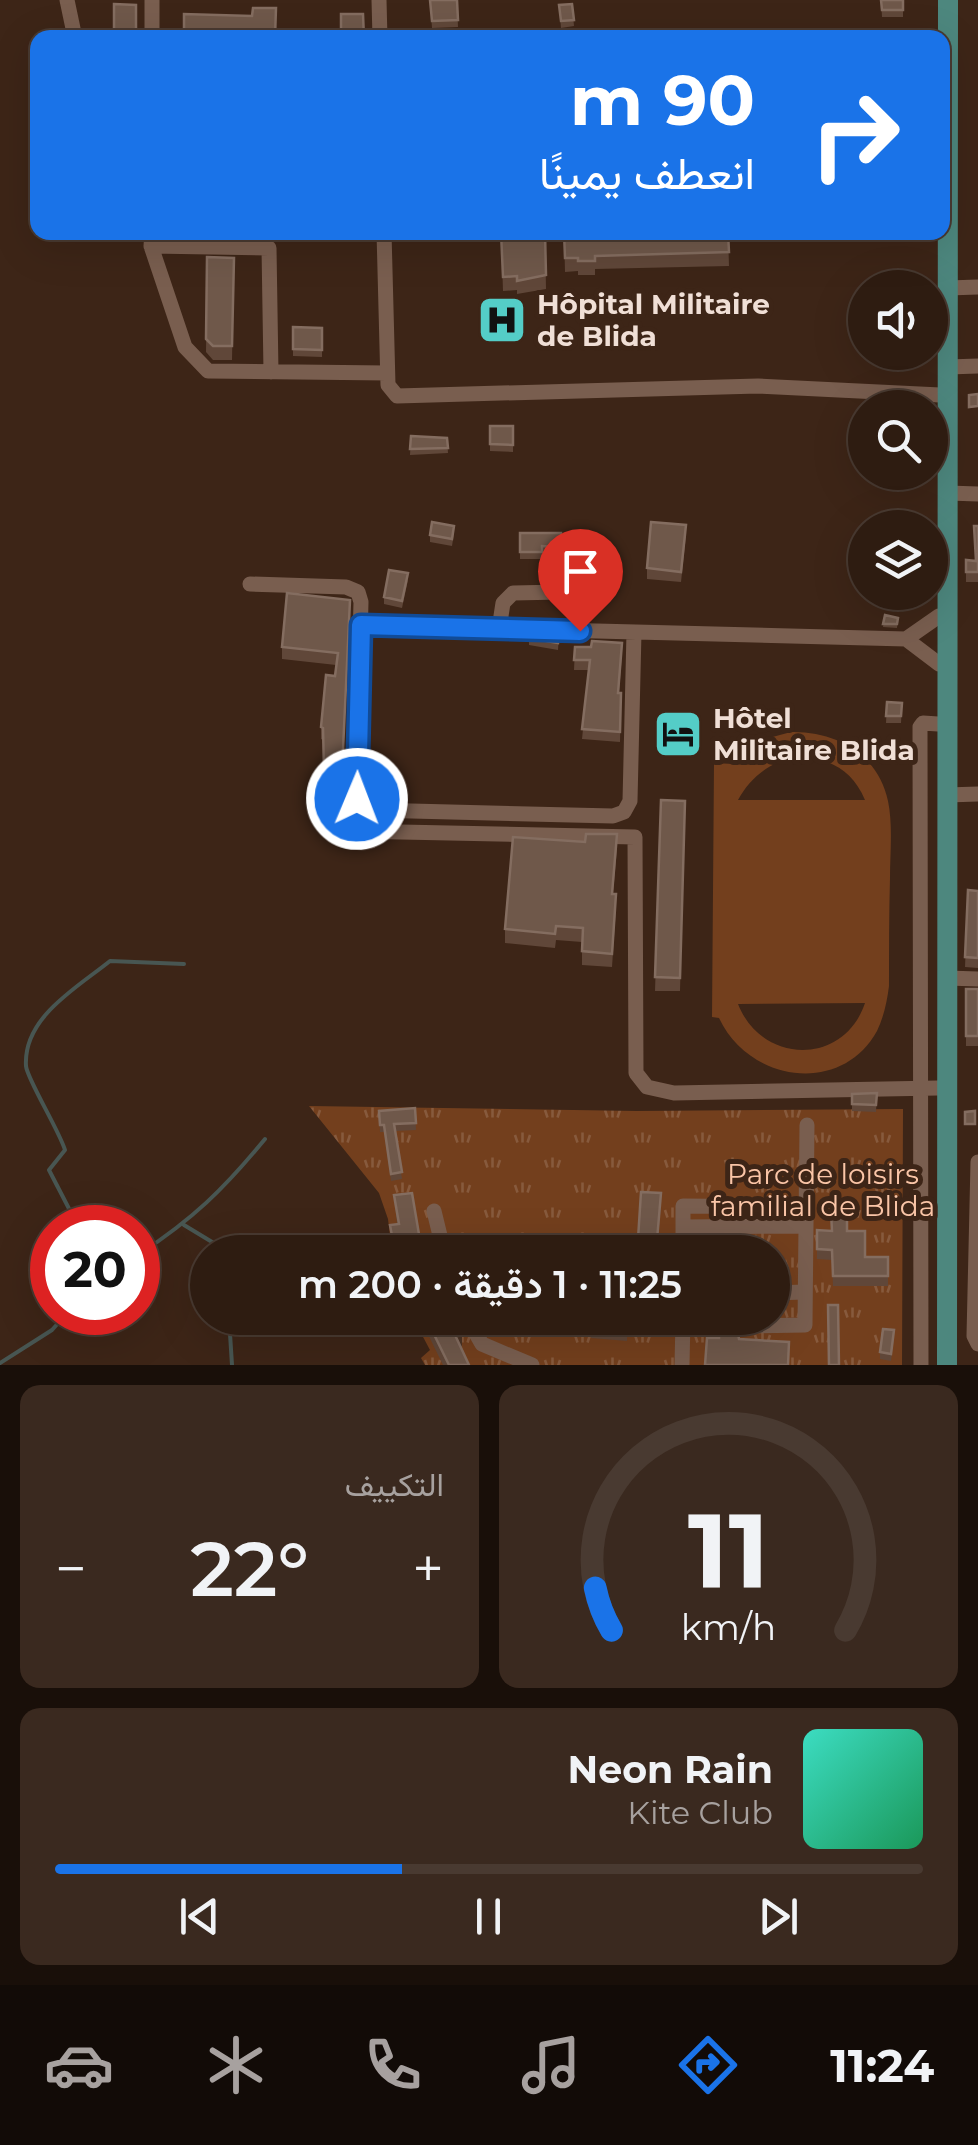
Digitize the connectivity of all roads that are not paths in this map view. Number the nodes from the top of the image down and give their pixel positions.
1 (67, 0) edge
2 (152, 0) edge
3 (379, 0) edge
4 (940, 0) edge
5 (948, 0) edge
6 (73, 30) edge
7 (152, 30) edge
8 (380, 30) edge
9 (940, 30) edge
10 (948, 30) edge
11 (152, 240) edge
12 (165, 240) edge
13 (384, 240) edge
14 (940, 240) edge
15 (948, 240) edge
16 (948, 270) edge
17 (978, 287) edge
18 (948, 288) edge
19 (978, 366) edge
20 (948, 367) edge
21 (948, 370) edge
22 (271, 372) junction
23 (387, 373) junction
24 (848, 390) edge
25 (940, 390) edge
26 (940, 490) edge
27 (948, 493) junction
28 (978, 494) edge
29 (250, 584) dead end
30 (939, 616) junction
31 (361, 625) junction
32 (500, 629) junction
33 (580, 631) junction
34 (634, 632) junction
35 (906, 639) junction
36 (939, 664) junction
37 (978, 794) edge
38 (947, 795) junction
39 (352, 830) dead end
40 (947, 978) junction
41 (978, 979) edge
42 (929, 1088) junction
43 (807, 1125) dead end
44 (978, 1162) edge
45 (806, 1207) junction
46 (434, 1212) dead end
47 (683, 1226) junction
48 (805, 1226) junction
49 (440, 1235) edge
50 (683, 1235) edge
51 (790, 1292) edge
52 (806, 1292) junction
53 (790, 1325) edge
54 (477, 1335) edge
55 (683, 1335) edge
56 (482, 1344) junction
57 (978, 1344) edge
58 (490, 1365) edge
59 (532, 1365) edge
60 (682, 1365) edge
61 (920, 1365) edge
62 (938, 1365) edge
63 (947, 1365) edge

1 - 6 lane
2 - 7 lane
3 - 8 lane
4 - 9 main road
5 - 10 main road
11 - 22 lane
12 - 22 lane
13 - 23 lane
14 - 25 main road
15 - 16 main road
17 - 18 lane
19 - 20 lane
21 - 27 main road
22 - 23 lane
23 - 24 lane
26 - 30 main road
27 - 28 lane
27 - 38 main road
29 - 31 lane
30 - 35 lane
30 - 36 main road
31 - 32 lane
31 - 34 lane
32 - 33 lane
32 - 33 lane
33 - 34 lane
34 - 35 lane
35 - 36 lane
36 - 42 main road
37 - 38 lane
38 - 40 main road
39 - 42 lane
40 - 41 lane
40 - 63 main road
42 - 61 lane
42 - 62 main road
43 - 45 lane
44 - 57 lane
45 - 47 lane
45 - 48 lane
46 - 49 lane
47 - 48 lane
47 - 50 lane
48 - 52 lane
51 - 52 lane
52 - 53 lane
54 - 56 lane
55 - 60 lane
56 - 58 lane
56 - 59 lane

